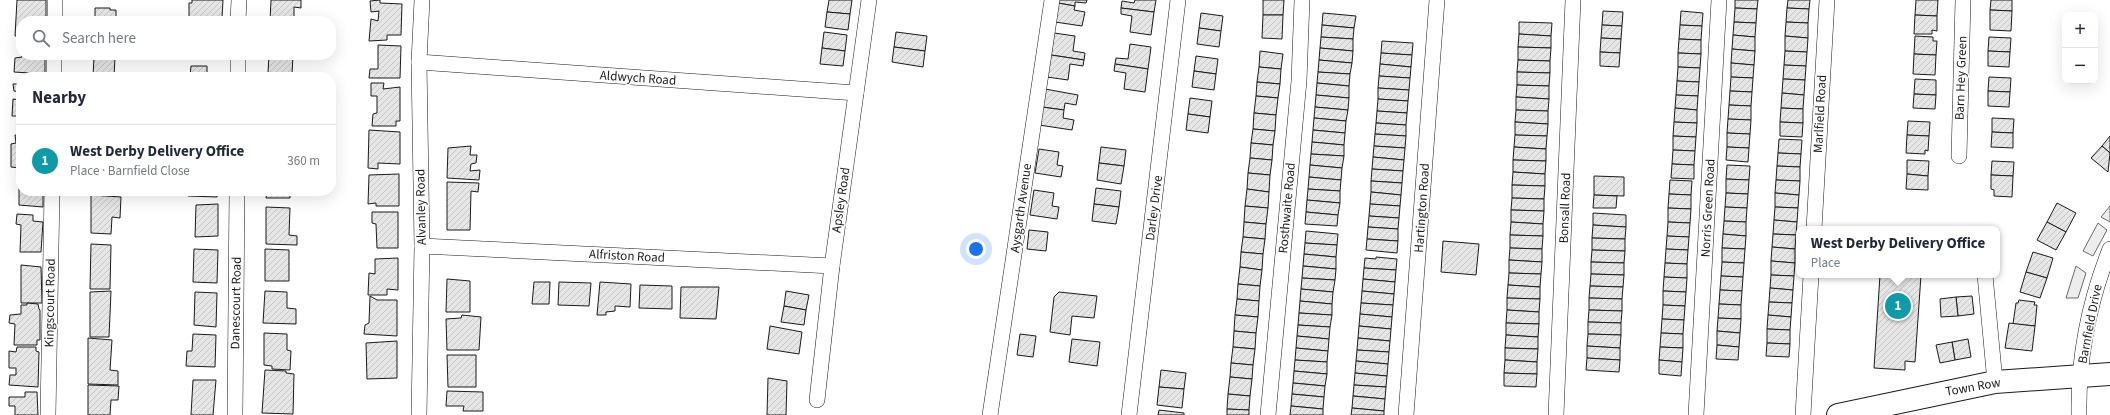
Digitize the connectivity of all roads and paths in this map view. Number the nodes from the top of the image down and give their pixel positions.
1 (55, 0) edge
2 (239, 0) edge
3 (422, 0) edge
4 (869, 0) edge
5 (1052, 0) edge
6 (1178, 0) edge
7 (1302, 0) edge
8 (1437, 0) edge
9 (1573, 0) edge
10 (1719, 0) edge
11 (1827, 0) edge
12 (1964, 0) edge
13 (55, 16) edge
14 (238, 16) edge
15 (54, 60) edge
16 (238, 60) edge
17 (419, 62) junction
18 (54, 72) edge
19 (238, 72) edge
20 (856, 93) junction
21 (1959, 156) dead end
22 (52, 196) edge
23 (237, 196) edge
24 (1814, 226) edge
25 (422, 246) junction
26 (2110, 249) edge
27 (832, 266) junction
28 (1811, 278) edge
29 (1985, 278) edge
30 (2110, 374) edge
31 (2080, 377) junction
32 (1995, 382) junction
33 (817, 400) dead end
34 (48, 415) edge
35 (235, 415) edge
36 (419, 415) edge
37 (990, 415) edge
38 (1129, 415) edge
39 (1268, 415) edge
40 (1406, 415) edge
41 (1556, 415) edge
42 (1696, 415) edge
43 (1803, 415) edge
44 (1838, 415) edge
45 (2079, 415) edge

1 - 13 street
2 - 14 street
3 - 17 street, Alvanley Road
4 - 20 street, Apsley Road
5 - 37 street, Aysgarth Avenue
6 - 38 street, Darley Drive
7 - 39 street, Rosthwaite Road
8 - 40 street, Hartington Road
9 - 41 street, Bonsall Road
10 - 42 street, Norris Green Road
11 - 24 street, Marlfield Road
12 - 21 street, Barn Hey Green
15 - 18 street
16 - 19 street
17 - 20 street, Aldwych Road
17 - 25 street, Alvanley Road
20 - 27 street, Apsley Road
22 - 34 street, Kingscourt Road
23 - 35 street, Danescourt Road
25 - 27 street, Alfriston Road
25 - 36 street, Alvanley Road
26 - 31 street, Barnfield Drive
27 - 33 street, Apsley Road
28 - 43 street
29 - 32 street
30 - 31 street, Town Row
31 - 32 street, Town Row
31 - 45 street, Barnfield Drive
32 - 44 street, Town Row

